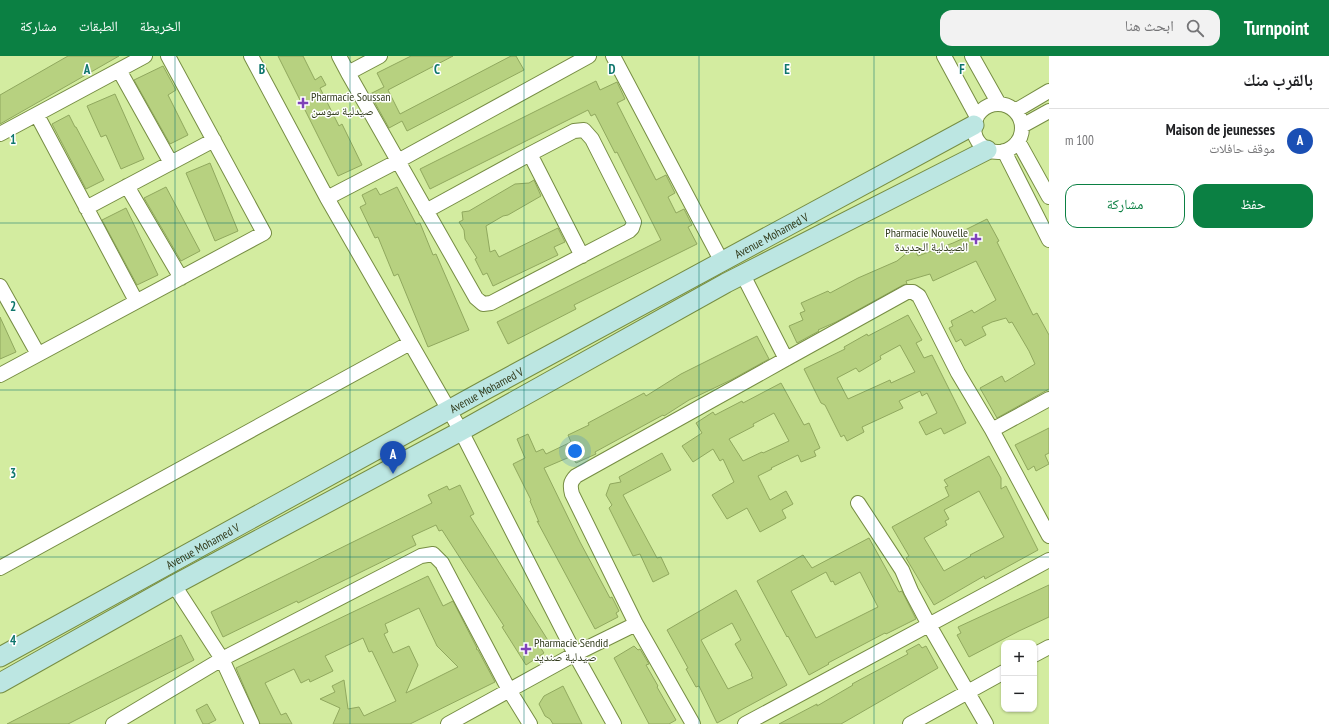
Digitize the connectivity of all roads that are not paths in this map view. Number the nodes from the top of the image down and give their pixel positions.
1 (145, 56) edge
2 (168, 56) edge
3 (251, 56) edge
4 (339, 56) edge
5 (380, 56) edge
6 (589, 56) edge
7 (613, 56) edge
8 (944, 56) edge
9 (972, 56) edge
10 (118, 70) junction
11 (348, 74) junction
12 (1049, 91) edge
13 (999, 104) junction
14 (1015, 111) junction
15 (1049, 111) edge
16 (37, 115) junction
17 (975, 121) junction
18 (1022, 126) junction
19 (0, 134) edge
20 (214, 140) junction
21 (1018, 141) junction
22 (996, 150) junction
23 (530, 154) junction
24 (398, 161) junction
25 (171, 163) junction
26 (127, 186) junction
27 (1049, 197) edge
28 (327, 198) junction
29 (86, 208) junction
30 (426, 211) junction
31 (1049, 240) edge
32 (582, 256) junction
33 (722, 262) junction
34 (743, 275) junction
35 (181, 278) junction
36 (0, 286) edge
37 (136, 301) junction
38 (410, 343) junction
39 (38, 354) junction
40 (786, 359) junction
41 (0, 375) edge
42 (1049, 399) edge
43 (449, 410) junction
44 (992, 430) junction
45 (461, 431) junction
46 (858, 503) dead end
47 (1049, 536) edge
48 (1049, 560) edge
49 (0, 568) edge
50 (174, 585) junction
51 (636, 624) junction
52 (929, 626) junction
53 (1049, 647) edge
54 (1037, 653) edge
55 (575, 654) junction
56 (0, 657) edge
57 (222, 659) junction
58 (1001, 674) edge
59 (0, 683) edge
60 (509, 690) junction
61 (968, 692) junction
62 (113, 724) edge
63 (252, 724) edge
64 (448, 724) edge
65 (530, 724) edge
66 (614, 724) edge
67 (693, 724) edge
68 (745, 724) edge
69 (910, 724) edge
70 (986, 724) edge

1 - 10 street
2 - 20 street
3 - 28 street
4 - 11 street
5 - 11 street
6 - 24 street
7 - 33 street
8 - 17 street
9 - 13 street
10 - 16 street
10 - 25 street
11 - 24 street
12 - 14 street
13 - 14 street
13 - 17 street
14 - 18 street
15 - 18 street
16 - 19 street
16 - 29 street
17 - 22 street
17 - 33 street, Avenue Mohamed V
18 - 21 street
20 - 25 street
20 - 35 street
21 - 22 street
21 - 27 street
22 - 31 street
22 - 34 street, Avenue Mohamed V
23 - 30 street
23 - 32 street
23 - 32 street
24 - 28 street
24 - 30 street
25 - 26 street
26 - 29 street
26 - 35 street
28 - 38 street
29 - 37 street
30 - 32 street
33 - 43 street, Avenue Mohamed V
34 - 40 street
34 - 45 street, Avenue Mohamed V
35 - 37 street
36 - 39 street
37 - 39 street
38 - 43 street
38 - 49 street
39 - 41 street
40 - 44 street
40 - 51 street
42 - 44 street
43 - 45 street
43 - 56 street, Avenue Mohamed V
44 - 47 street
45 - 50 street, Avenue Mohamed V
45 - 55 street
46 - 52 street
48 - 52 street
50 - 57 street
50 - 59 street, Avenue Mohamed V
51 - 55 street
51 - 67 street
52 - 61 street
52 - 68 street
53 - 54 street
55 - 60 street
55 - 66 street
57 - 60 street
57 - 62 street
57 - 63 street
58 - 61 street
60 - 64 street
60 - 65 street
61 - 69 street
61 - 70 street

